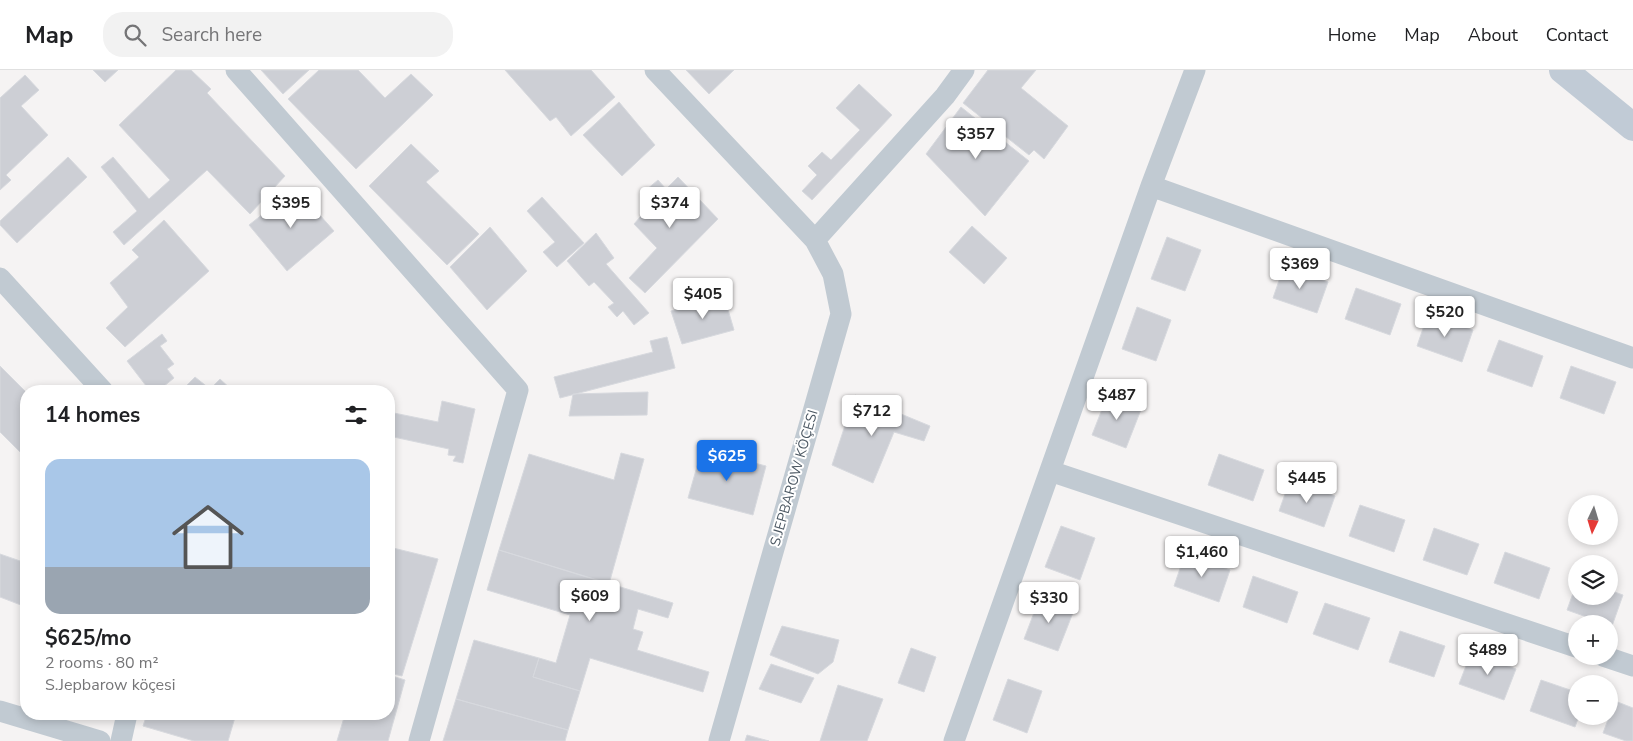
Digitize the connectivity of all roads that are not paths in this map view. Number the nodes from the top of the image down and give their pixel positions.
1 (236, 70) edge
2 (656, 70) edge
3 (964, 70) edge
4 (1195, 70) edge
5 (1563, 70) edge
6 (1633, 127) edge
7 (1151, 186) junction
8 (815, 240) junction
9 (0, 278) edge
10 (1633, 358) edge
11 (98, 385) edge
12 (1050, 471) junction
13 (1568, 644) edge
14 (1618, 661) edge
15 (1633, 666) edge
16 (0, 711) edge
17 (20, 717) edge
18 (30, 720) edge
19 (126, 720) edge
20 (100, 741) edge
21 (121, 741) edge
22 (419, 741) edge
23 (719, 741) edge
24 (954, 741) edge

1 - 22 street
2 - 8 street, S.JEPBAROW KÖÇESI
3 - 8 street
4 - 7 street
5 - 6 street
7 - 10 street
7 - 12 street
8 - 23 street, S.JEPBAROW KÖÇESI
9 - 11 street
12 - 13 street
12 - 24 street
14 - 15 street
16 - 17 street
18 - 20 street
19 - 21 street

